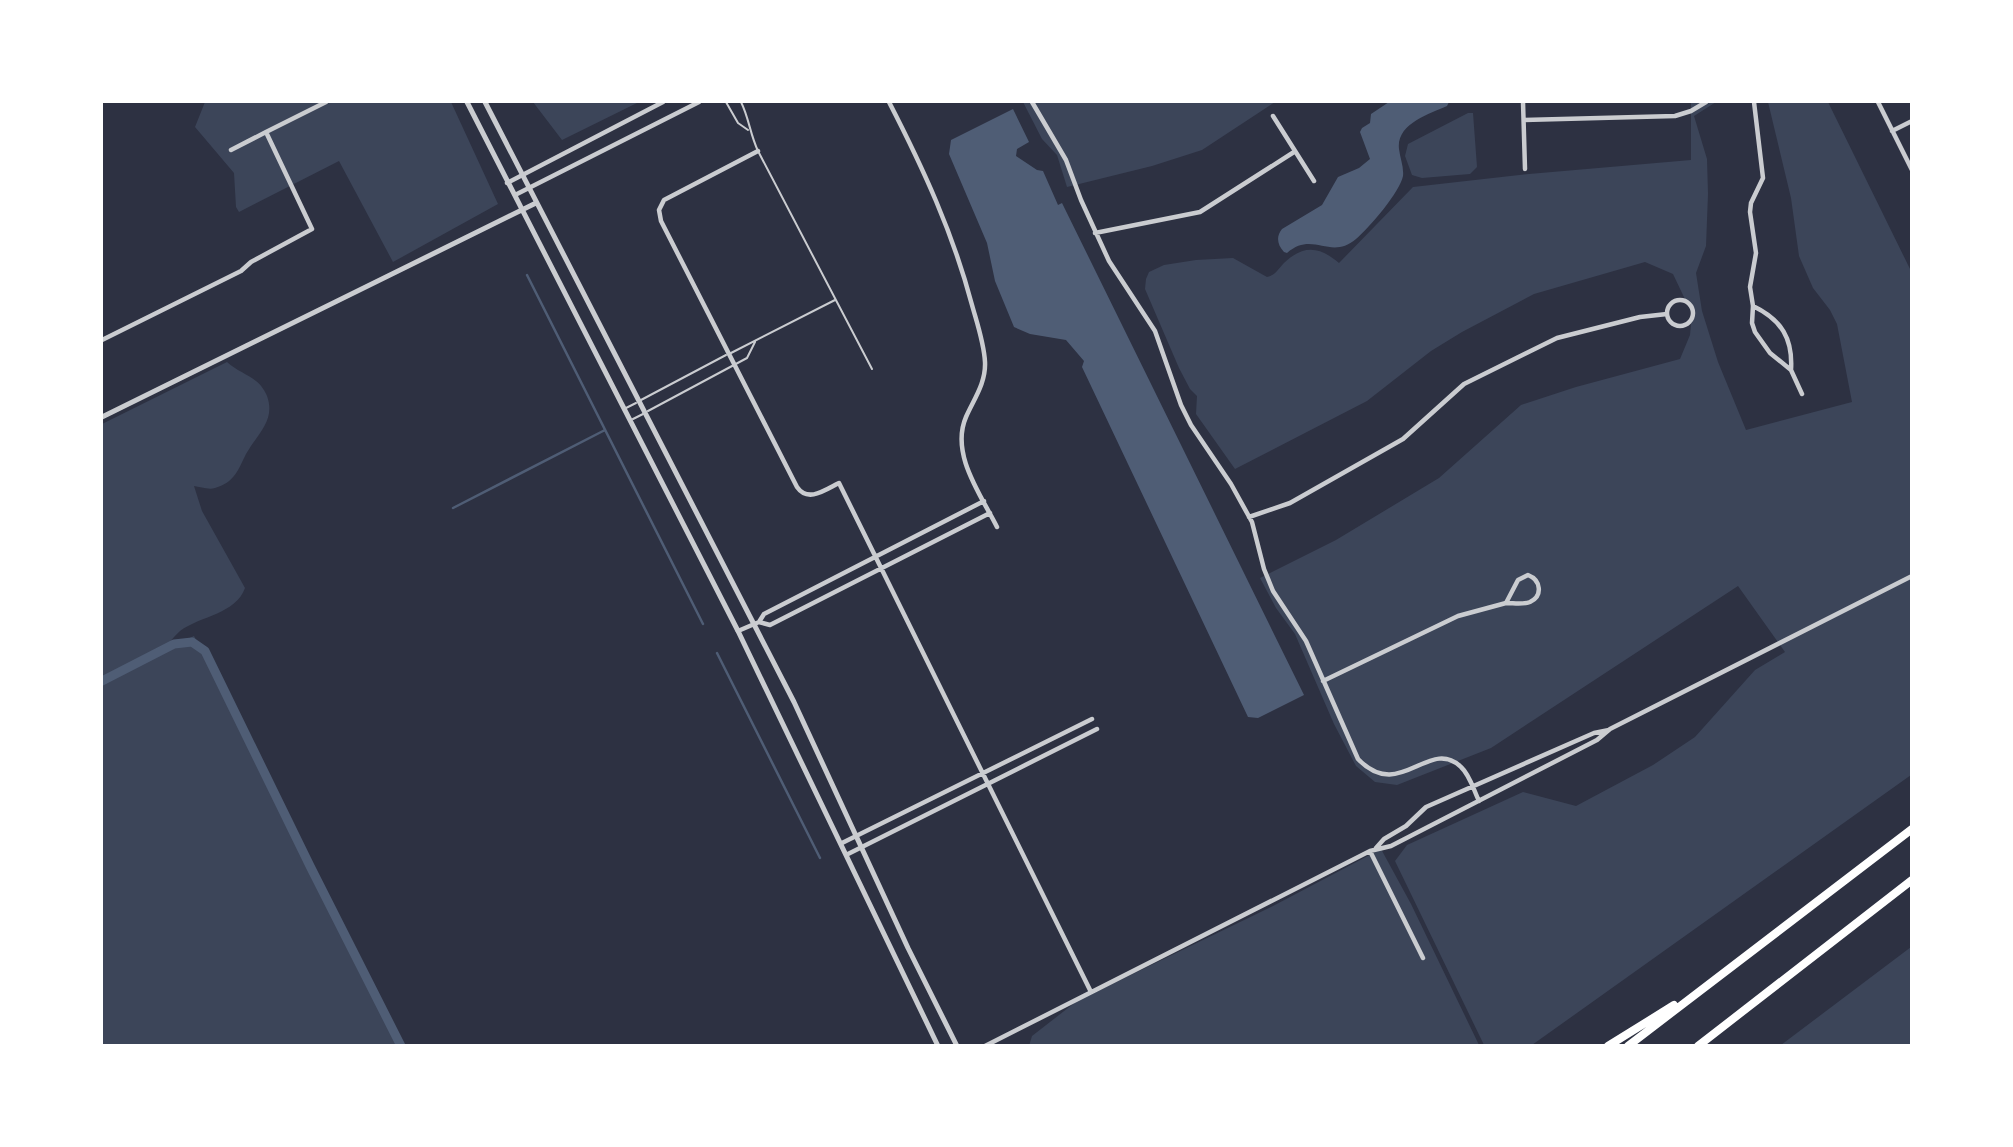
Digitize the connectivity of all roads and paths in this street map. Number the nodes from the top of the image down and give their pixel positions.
1 (326, 102) edge
2 (467, 102) edge
3 (485, 102) edge
4 (663, 102) edge
5 (699, 102) edge
6 (726, 102) edge
7 (741, 102) edge
8 (889, 102) edge
9 (1032, 102) edge
10 (1523, 102) edge
11 (1706, 102) edge
12 (1754, 102) edge
13 (1878, 102) edge
14 (1273, 116) dead end
15 (1524, 120) junction
16 (1912, 121) edge
17 (749, 131) junction
18 (1892, 131) junction
19 (266, 132) junction
20 (232, 150) dead end
21 (758, 151) junction
22 (1294, 152) junction
23 (1525, 169) dead end
24 (1912, 170) edge
25 (523, 176) junction
26 (1314, 181) dead end
27 (508, 183) junction
28 (529, 188) junction
29 (514, 196) junction
30 (536, 203) junction
31 (521, 210) junction
32 (1095, 233) junction
33 (836, 299) junction
34 (1753, 306) junction
35 (1667, 314) junction
36 (102, 340) edge
37 (756, 341) junction
38 (730, 354) junction
39 (735, 364) junction
40 (872, 369) dead end
41 (1791, 370) junction
42 (1802, 394) dead end
43 (640, 401) junction
44 (626, 408) junction
45 (646, 412) junction
46 (102, 417) edge
47 (632, 420) junction
48 (984, 501) junction
49 (990, 513) junction
50 (1249, 517) junction
51 (997, 527) dead end
52 (877, 557) junction
53 (883, 568) junction
54 (1912, 576) edge
55 (1506, 603) junction
56 (756, 623) junction
57 (738, 631) junction
58 (1322, 681) junction
59 (1092, 719) dead end
60 (1097, 729) dead end
61 (1610, 729) junction
62 (982, 774) junction
63 (987, 785) junction
64 (1471, 786) junction
65 (1479, 801) junction
66 (1912, 829) edge
67 (857, 835) junction
68 (842, 843) junction
69 (862, 847) junction
70 (1373, 850) junction
71 (848, 854) junction
72 (1912, 880) edge
73 (1423, 958) dead end
74 (1701, 990) junction
75 (1091, 992) junction
76 (938, 1045) edge
77 (957, 1045) edge
78 (985, 1045) edge
79 (1608, 1045) edge
80 (1628, 1045) edge
81 (1698, 1045) edge

1 - 19 street
2 - 27 street
3 - 25 street
4 - 25 street
5 - 28 street
6 - 17 lane
7 - 17 lane
8 - 48 street
9 - 32 street
10 - 15 street
11 - 15 street
12 - 34 street
13 - 18 street
14 - 22 street
15 - 23 street
16 - 18 street
17 - 21 lane
18 - 24 street
19 - 20 street
19 - 36 street
21 - 33 lane
21 - 38 street
22 - 26 street
22 - 32 street
25 - 27 street
25 - 28 street
27 - 29 street
28 - 29 street
28 - 30 street
29 - 31 street
30 - 31 street
30 - 43 street
31 - 44 street
31 - 46 street
32 - 50 street
33 - 37 lane
33 - 40 lane
34 - 41 street
34 - 41 street
35 - 35 street
35 - 50 street
37 - 38 lane
37 - 39 lane
38 - 39 street
38 - 43 lane
39 - 45 lane
39 - 52 street
41 - 42 street
43 - 44 lane
43 - 45 street
44 - 47 street
45 - 47 lane
45 - 56 street
47 - 57 street
48 - 49 street
48 - 52 street
49 - 51 street
49 - 53 street
50 - 58 street
52 - 53 street
52 - 56 street
53 - 56 street
53 - 62 street
54 - 61 street
55 - 55 street
55 - 58 street
56 - 57 street
56 - 67 street
57 - 68 street
58 - 64 street
59 - 62 street
60 - 63 street
61 - 64 street
61 - 65 street
62 - 63 street
62 - 67 street
63 - 69 street
63 - 75 street
64 - 65 street
64 - 70 street
65 - 70 street
66 - 74 highway
67 - 68 street
67 - 69 street
68 - 71 street
69 - 71 street
69 - 77 street
70 - 73 street
70 - 75 street
71 - 76 street
72 - 81 highway
74 - 79 highway
74 - 80 highway
75 - 78 street

